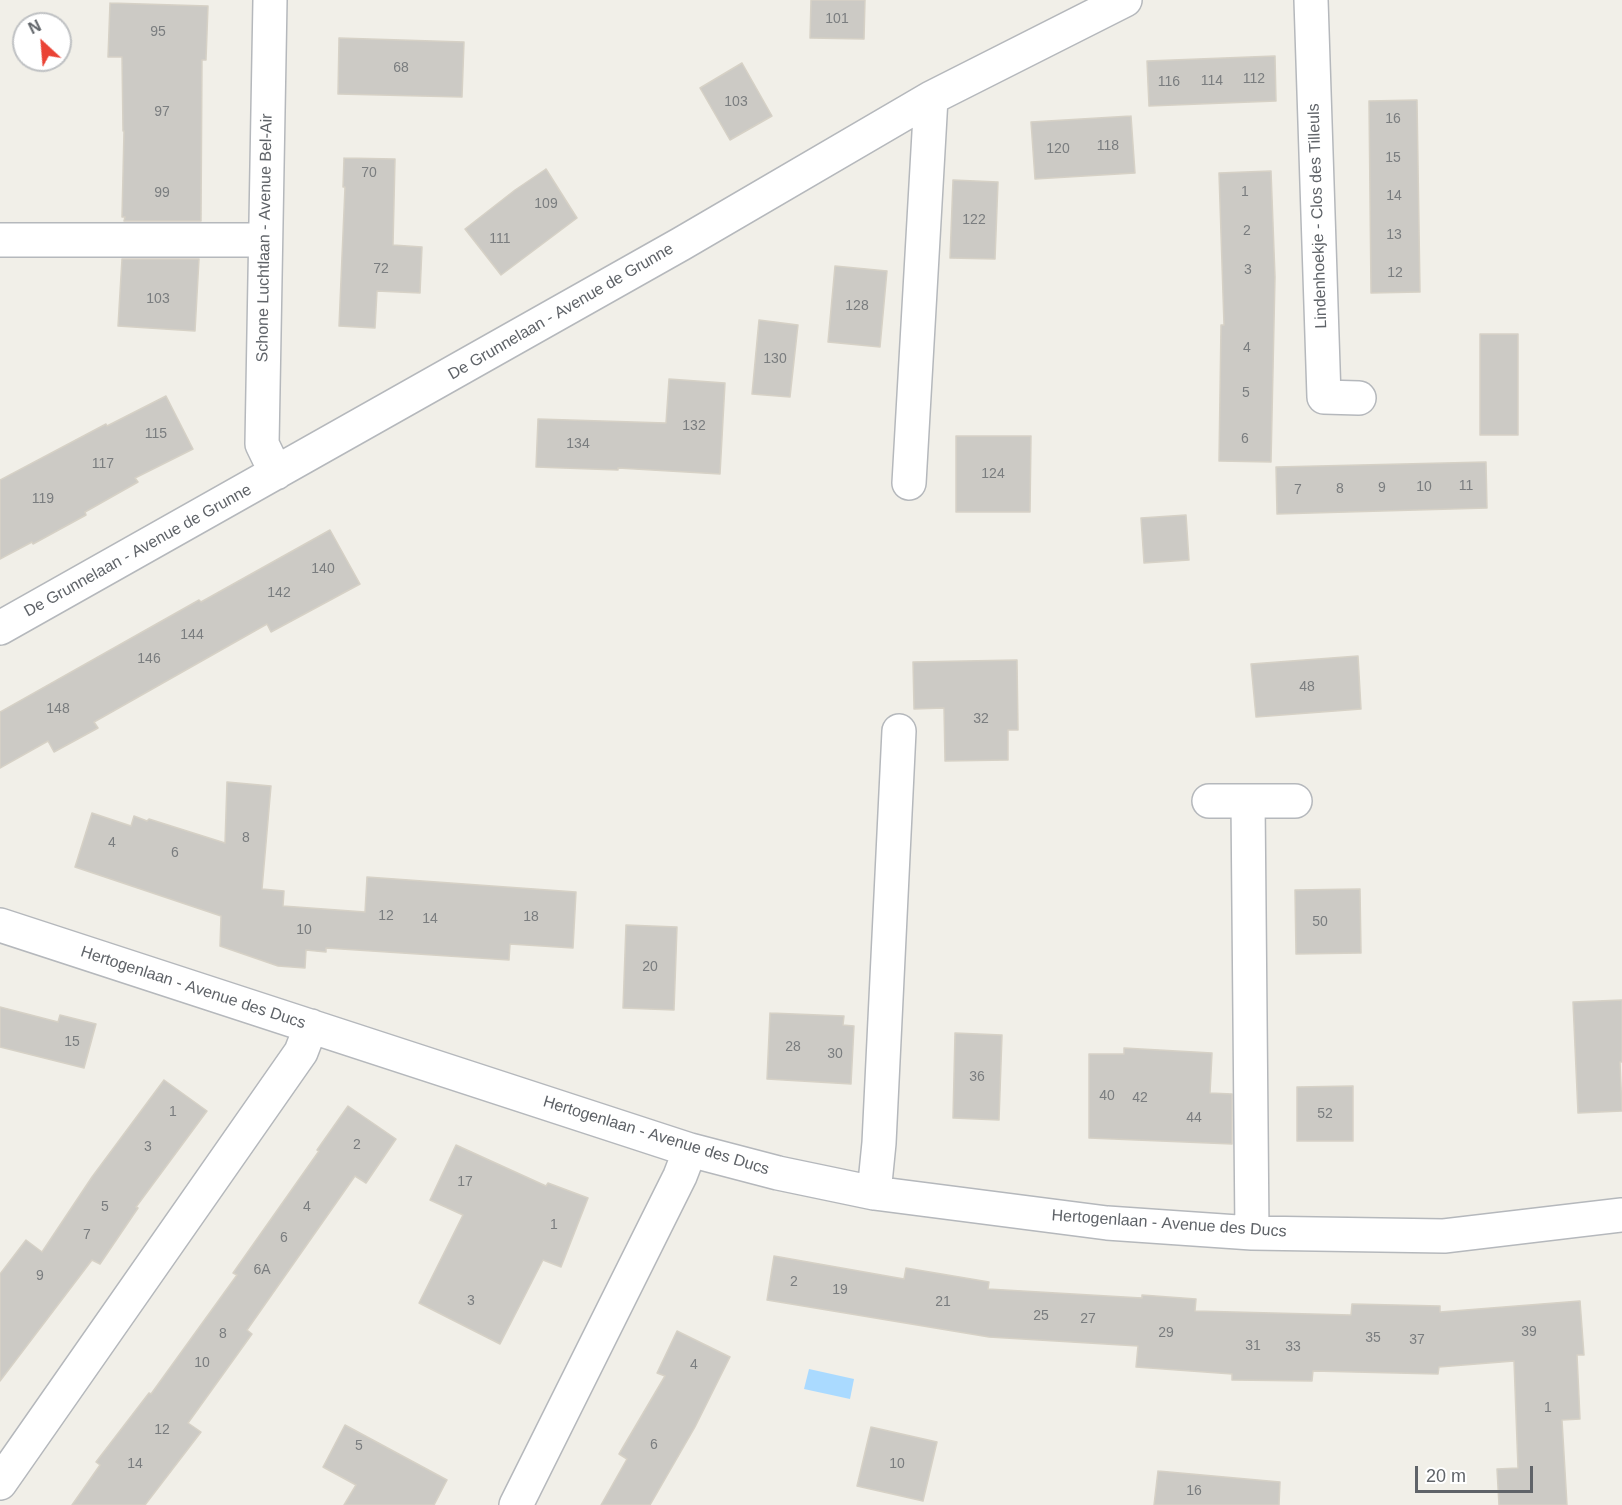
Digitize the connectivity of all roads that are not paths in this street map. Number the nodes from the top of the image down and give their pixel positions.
1 (270, 0) edge
2 (1125, 0) edge
3 (1311, 0) edge
4 (932, 98) junction
5 (0, 240) edge
6 (264, 240) junction
7 (1359, 398) dead end
8 (276, 473) junction
9 (909, 483) dead end
10 (0, 628) edge
11 (899, 731) dead end
12 (1209, 801) dead end
13 (1248, 801) junction
14 (1295, 801) dead end
15 (0, 925) edge
16 (311, 1026) junction
17 (690, 1150) junction
18 (874, 1193) junction
19 (1622, 1215) edge
20 (1252, 1233) junction
21 (0, 1483) edge
22 (516, 1505) edge

1 - 6 street, Schone Luchtlaan - Avenue Bel-Air
2 - 4 street, De Grunnelaan - Avenue de Grunne
3 - 7 street, Lindenhoekje - Clos des Tilleuls
4 - 8 street, De Grunnelaan - Avenue de Grunne
4 - 9 street
5 - 6 street
6 - 8 street, Schone Luchtlaan - Avenue Bel-Air
8 - 10 street, De Grunnelaan - Avenue de Grunne
11 - 18 street
12 - 13 street
13 - 14 street
13 - 20 street
15 - 16 street, Hertogenlaan - Avenue des Ducs
16 - 17 street, Hertogenlaan - Avenue des Ducs
16 - 21 street
17 - 18 street, Hertogenlaan - Avenue des Ducs
17 - 22 street
18 - 20 street, Hertogenlaan - Avenue des Ducs
19 - 20 street, Hertogenlaan - Avenue des Ducs

